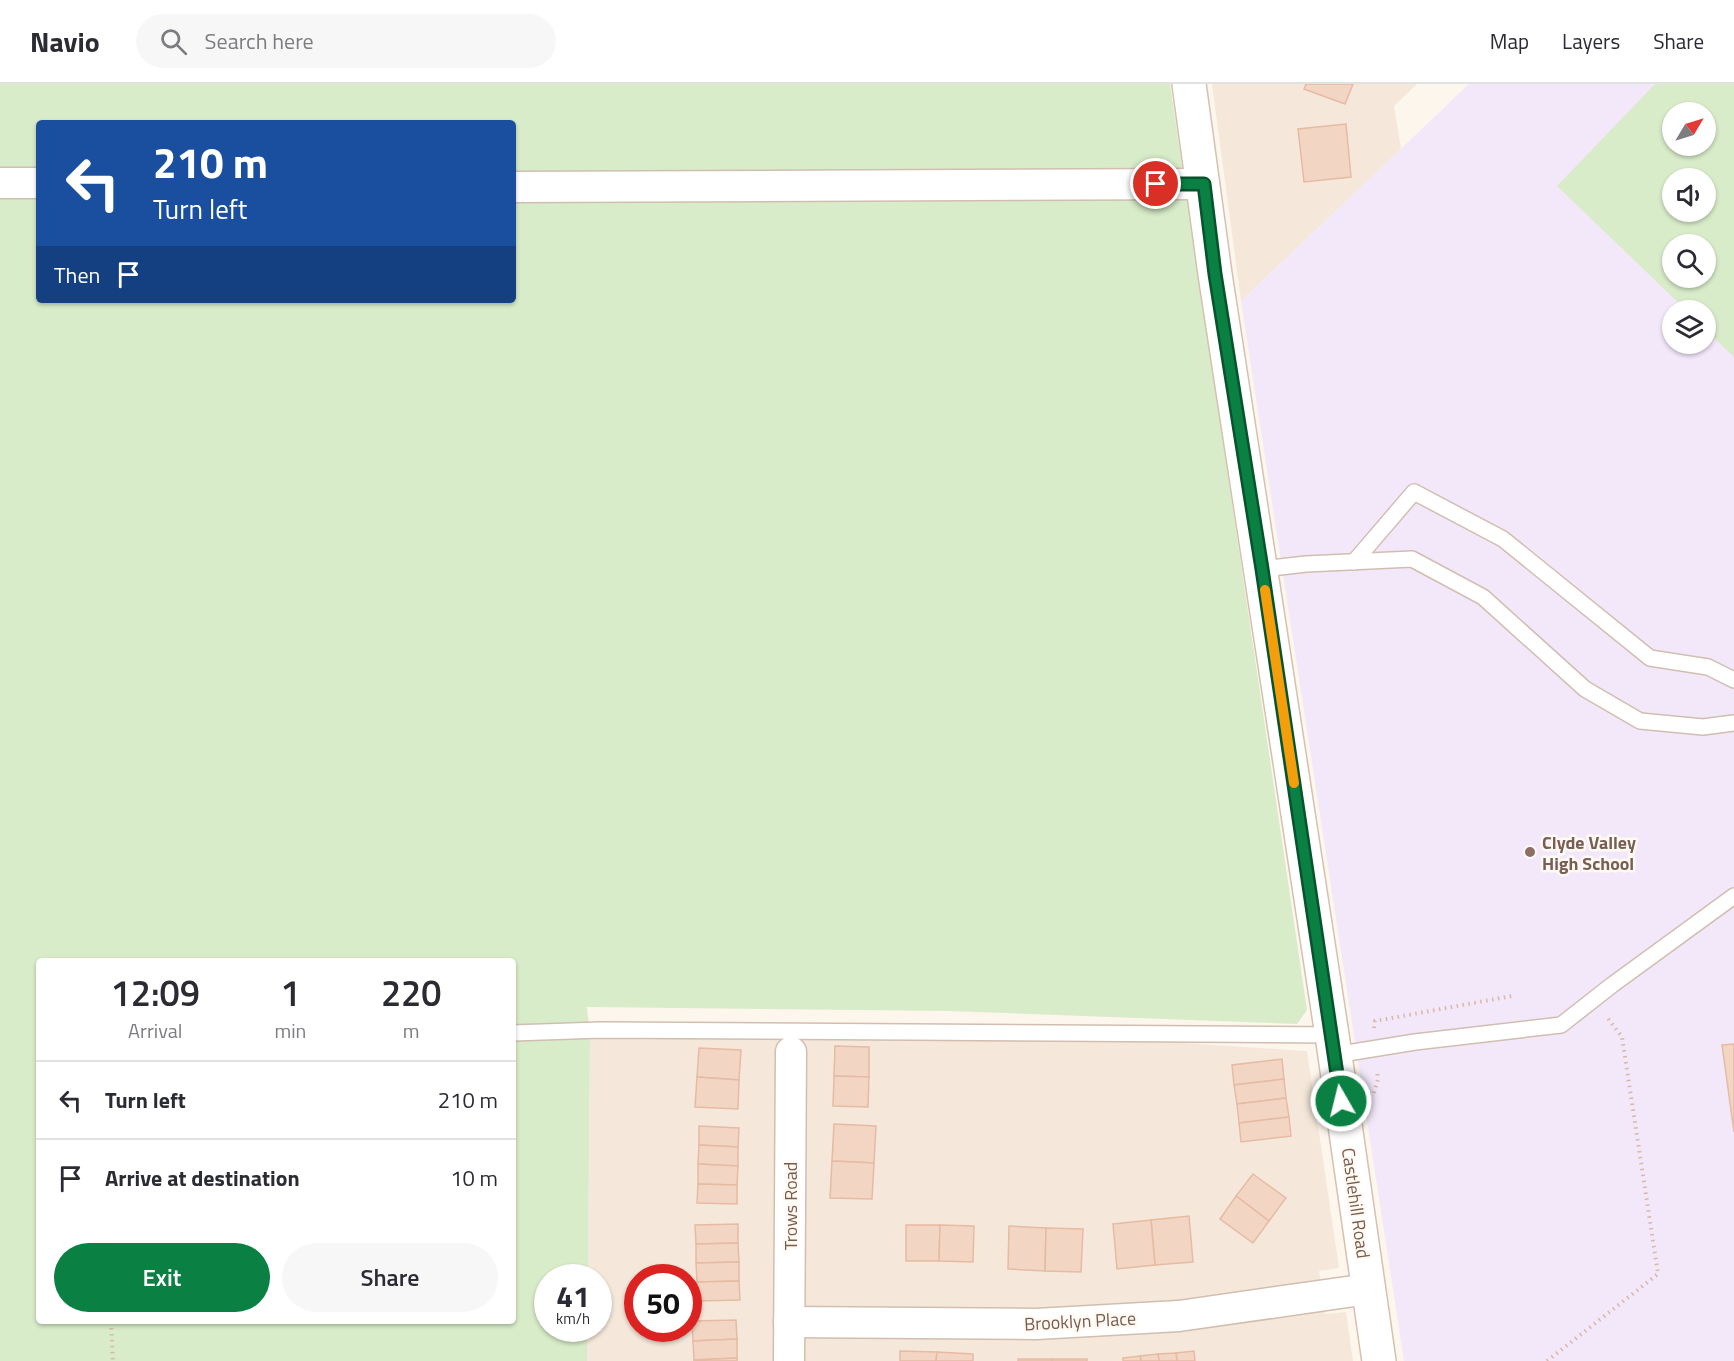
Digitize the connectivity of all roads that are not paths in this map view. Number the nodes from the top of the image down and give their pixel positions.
1 (1189, 84) edge
2 (0, 183) edge
3 (36, 183) edge
4 (1204, 184) junction
5 (516, 187) edge
6 (1354, 562) junction
7 (1262, 569) junction
8 (1734, 680) edge
9 (1734, 723) edge
10 (1734, 896) edge
11 (516, 1033) edge
12 (1333, 1045) junction
13 (791, 1052) dead end
14 (1368, 1289) junction
15 (789, 1322) junction
16 (789, 1361) edge
17 (1379, 1361) edge

1 - 4 main road, Castlehill Road
2 - 3 street
4 - 5 street
4 - 7 main road, Castlehill Road
6 - 7 lane
6 - 8 lane
6 - 9 lane
7 - 12 main road, Castlehill Road
10 - 12 lane
11 - 12 lane
12 - 14 main road, Castlehill Road
13 - 15 street, Trows Road
14 - 15 street, Brooklyn Place
14 - 17 main road, Castlehill Road
15 - 16 street, Trows Road

